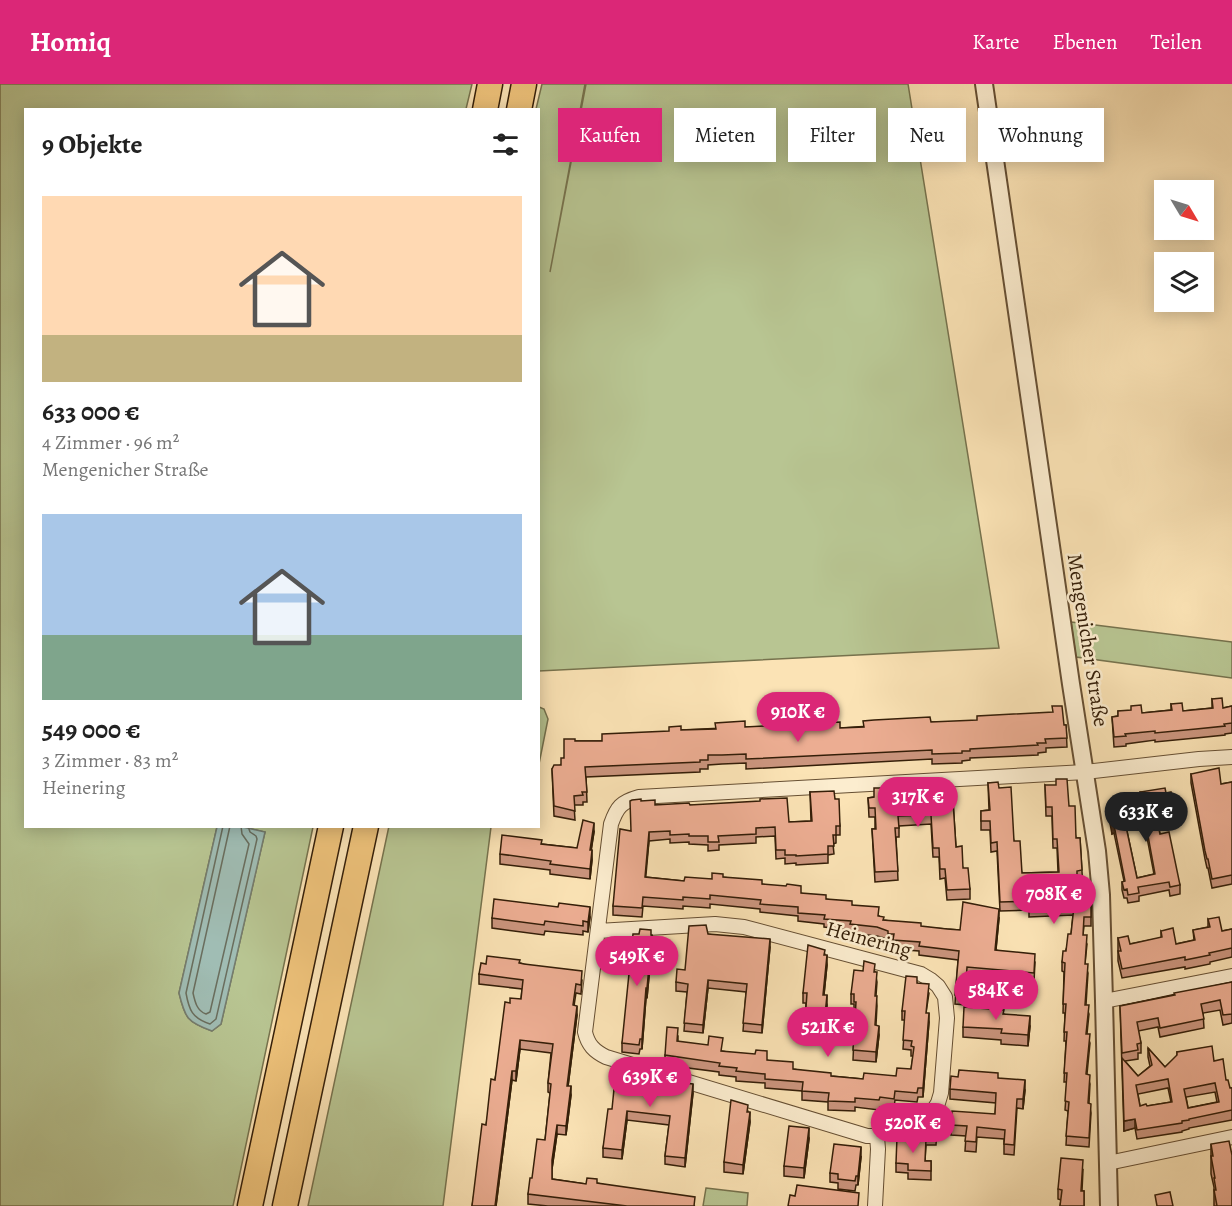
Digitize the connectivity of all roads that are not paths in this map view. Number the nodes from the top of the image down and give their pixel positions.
1 (490, 84) edge
2 (524, 84) edge
3 (984, 84) edge
4 (485, 108) edge
5 (519, 108) edge
6 (1232, 757) edge
7 (1085, 772) junction
8 (331, 828) edge
9 (366, 828) edge
10 (598, 931) junction
11 (1232, 976) edge
12 (1104, 1001) junction
13 (877, 1136) junction
14 (1232, 1137) edge
15 (1108, 1163) junction
16 (250, 1206) edge
17 (285, 1206) edge
18 (875, 1206) edge
19 (1109, 1206) edge

1 - 4 highway
2 - 5 highway
3 - 7 street, Mengenicher Straße
6 - 7 street
7 - 10 street
7 - 12 street, Mengenicher Straße
8 - 16 highway
9 - 17 highway
10 - 13 street
10 - 13 street, Heinering
11 - 12 street
12 - 15 street, Mengenicher Straße
13 - 18 street
14 - 15 street
15 - 19 street, Mengenicher Straße

